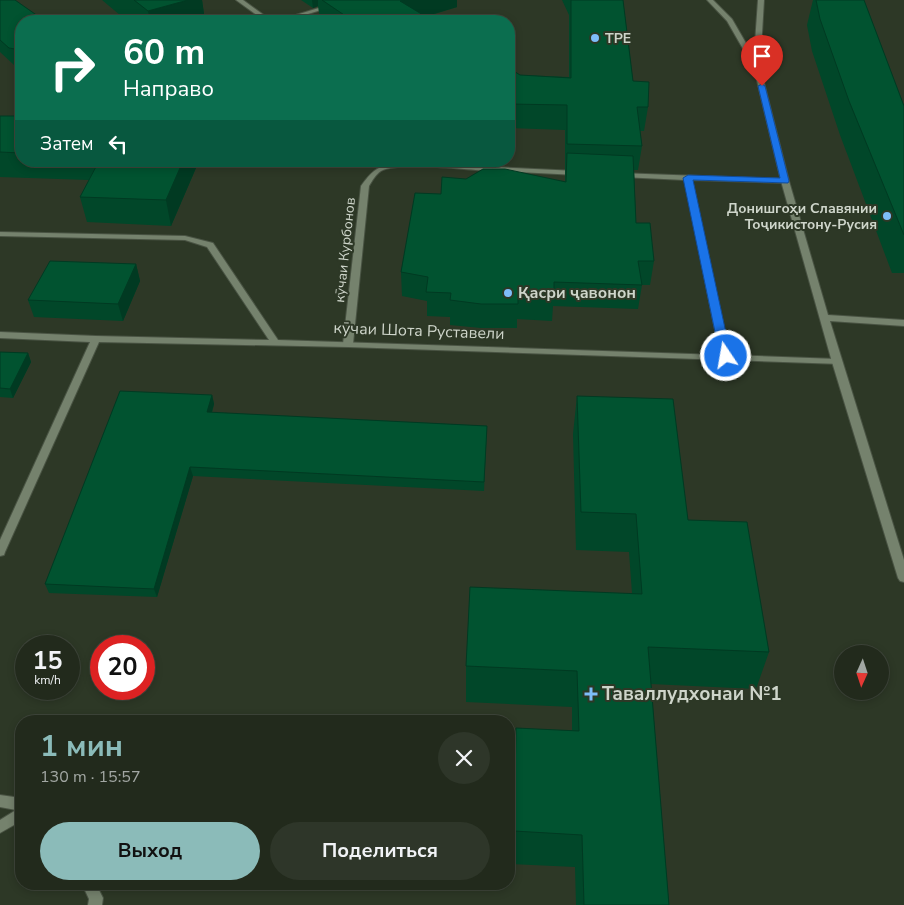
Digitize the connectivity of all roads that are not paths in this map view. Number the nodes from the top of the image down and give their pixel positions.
1 (239, 0) edge
2 (351, 0) edge
3 (710, 0) edge
4 (761, 0) edge
5 (260, 15) edge
6 (300, 15) edge
7 (757, 68) junction
8 (389, 167) edge
9 (444, 167) edge
10 (487, 167) edge
11 (490, 169) junction
12 (589, 173) edge
13 (609, 174) edge
14 (688, 178) junction
15 (785, 181) junction
16 (0, 234) edge
17 (826, 318) junction
18 (904, 323) edge
19 (0, 335) edge
20 (96, 339) junction
21 (275, 342) junction
22 (348, 344) junction
23 (726, 356) junction
24 (837, 362) junction
25 (0, 552) edge
26 (902, 562) edge
27 (904, 578) edge
28 (0, 801) edge
29 (15, 803) edge
30 (15, 818) edge
31 (0, 827) edge
32 (92, 890) edge
33 (95, 905) edge

1 - 5 street
2 - 6 street
3 - 7 street
4 - 7 street
7 - 15 street
8 - 22 street, кӯчаи Курбонов
9 - 11 street, кӯчаи Курбонов
10 - 11 street
11 - 12 street, кӯчаи Курбонов
13 - 14 street
14 - 15 street
14 - 23 street
15 - 17 street
16 - 21 street
17 - 18 street
17 - 24 street
19 - 20 street, кӯчаи Шота Руставели
20 - 21 street, кӯчаи Шота Руставели
20 - 25 street
21 - 22 street, кӯчаи Шота Руставели
22 - 23 street, кӯчаи Шота Руставели
23 - 24 street, кӯчаи Шота Руставели
24 - 26 street
26 - 27 street
28 - 29 street
30 - 31 street
32 - 33 street

